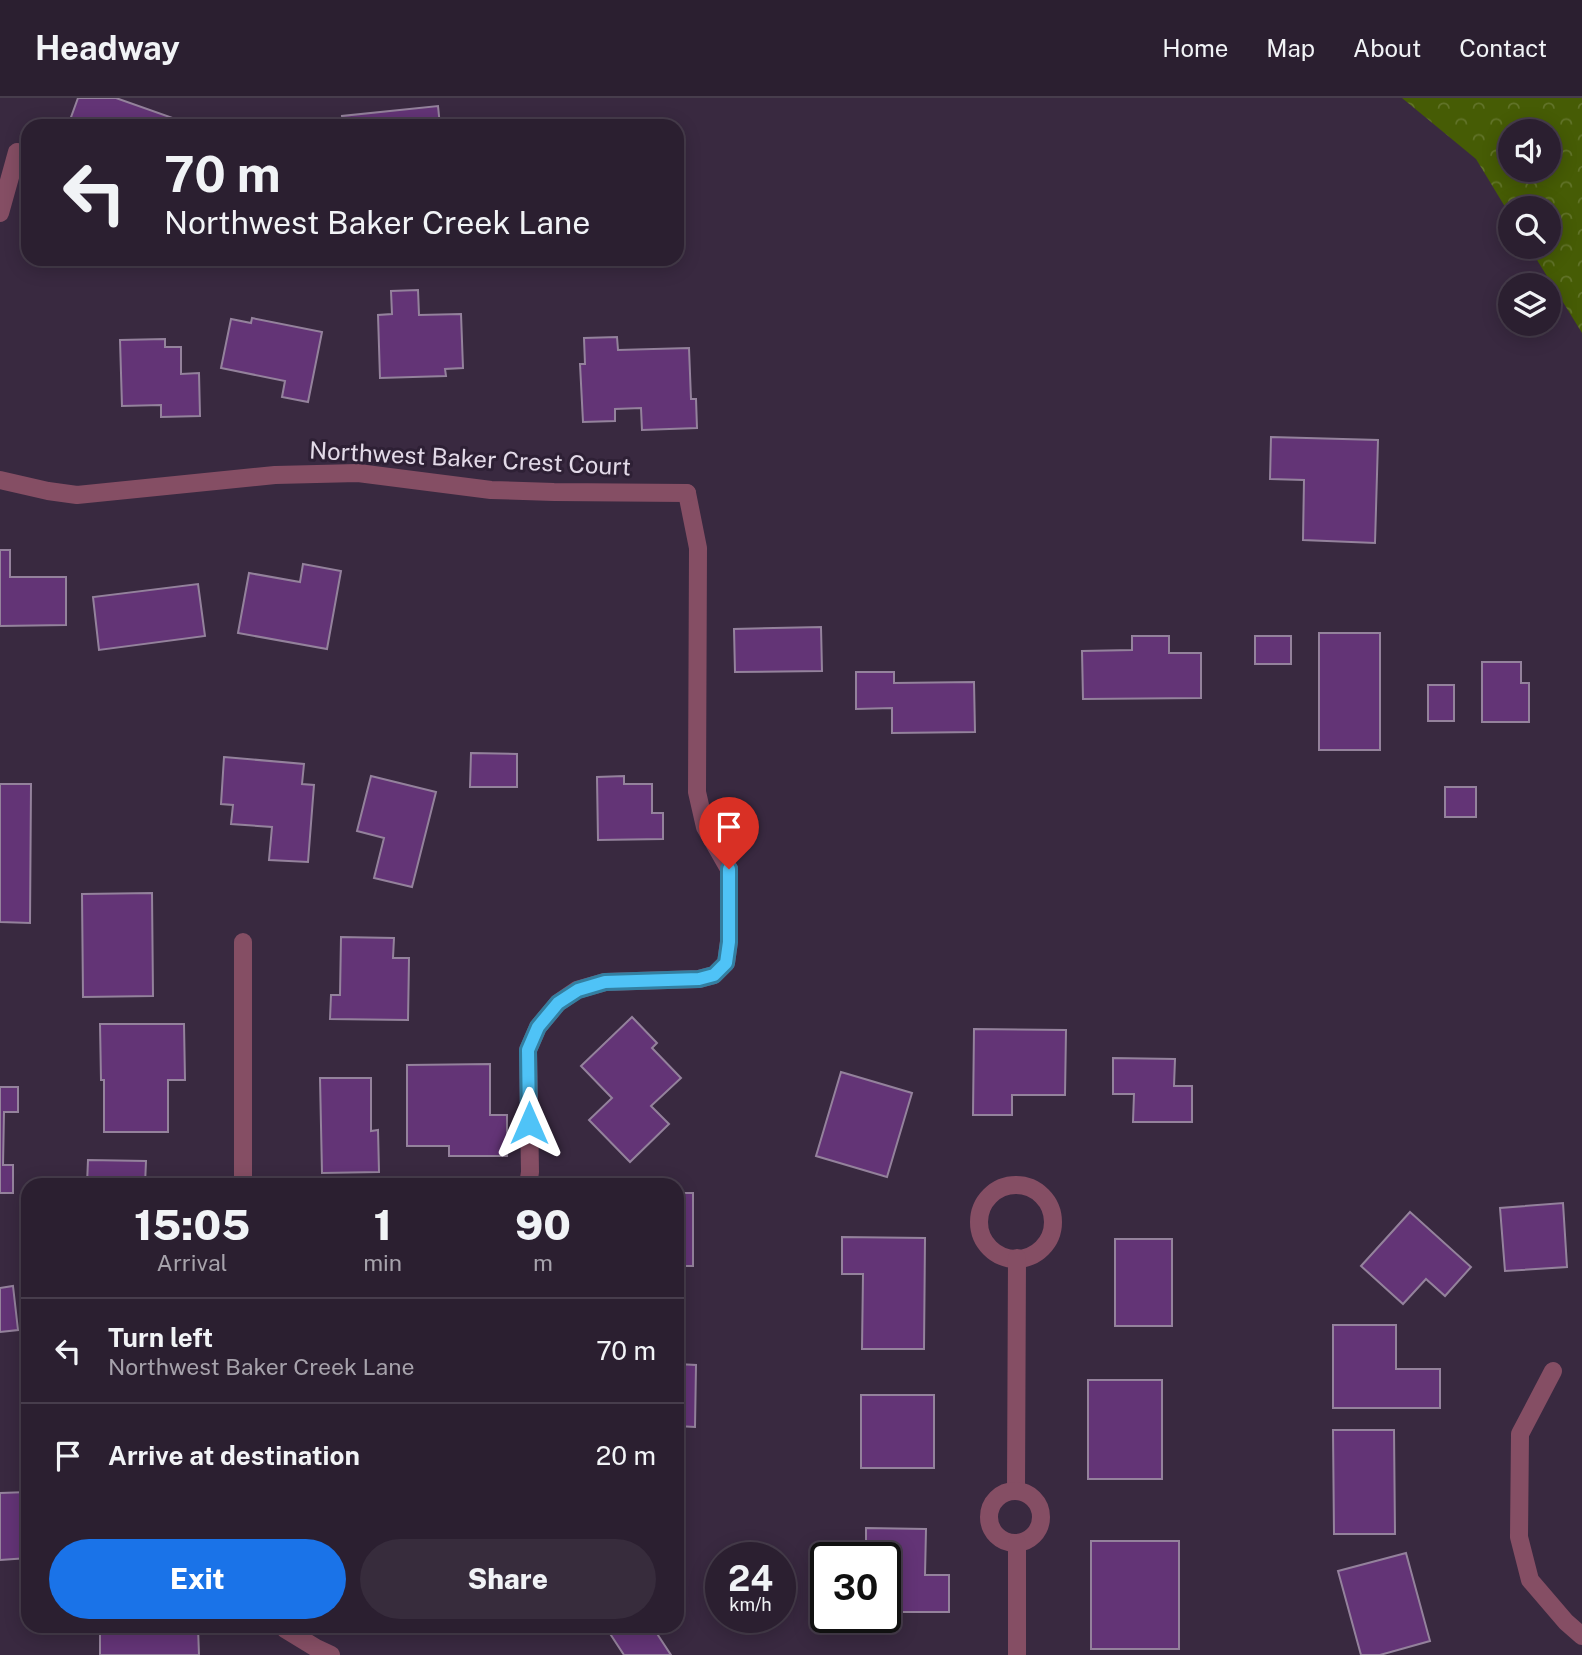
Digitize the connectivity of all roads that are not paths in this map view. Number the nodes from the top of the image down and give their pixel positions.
1 (17, 152) dead end
2 (0, 213) edge
3 (0, 480) edge
4 (243, 943) dead end
5 (243, 1178) edge
6 (529, 1178) edge
7 (1017, 1258) junction
8 (1553, 1371) dead end
9 (1016, 1490) junction
10 (1017, 1543) junction
11 (292, 1633) edge
12 (1582, 1636) edge
13 (331, 1655) edge
14 (1017, 1655) edge

1 - 2 street
3 - 6 street, Northwest Baker Crest Court
4 - 5 street
7 - 7 street
7 - 9 street
8 - 12 street
9 - 10 street
9 - 10 street
10 - 14 street
11 - 13 street

